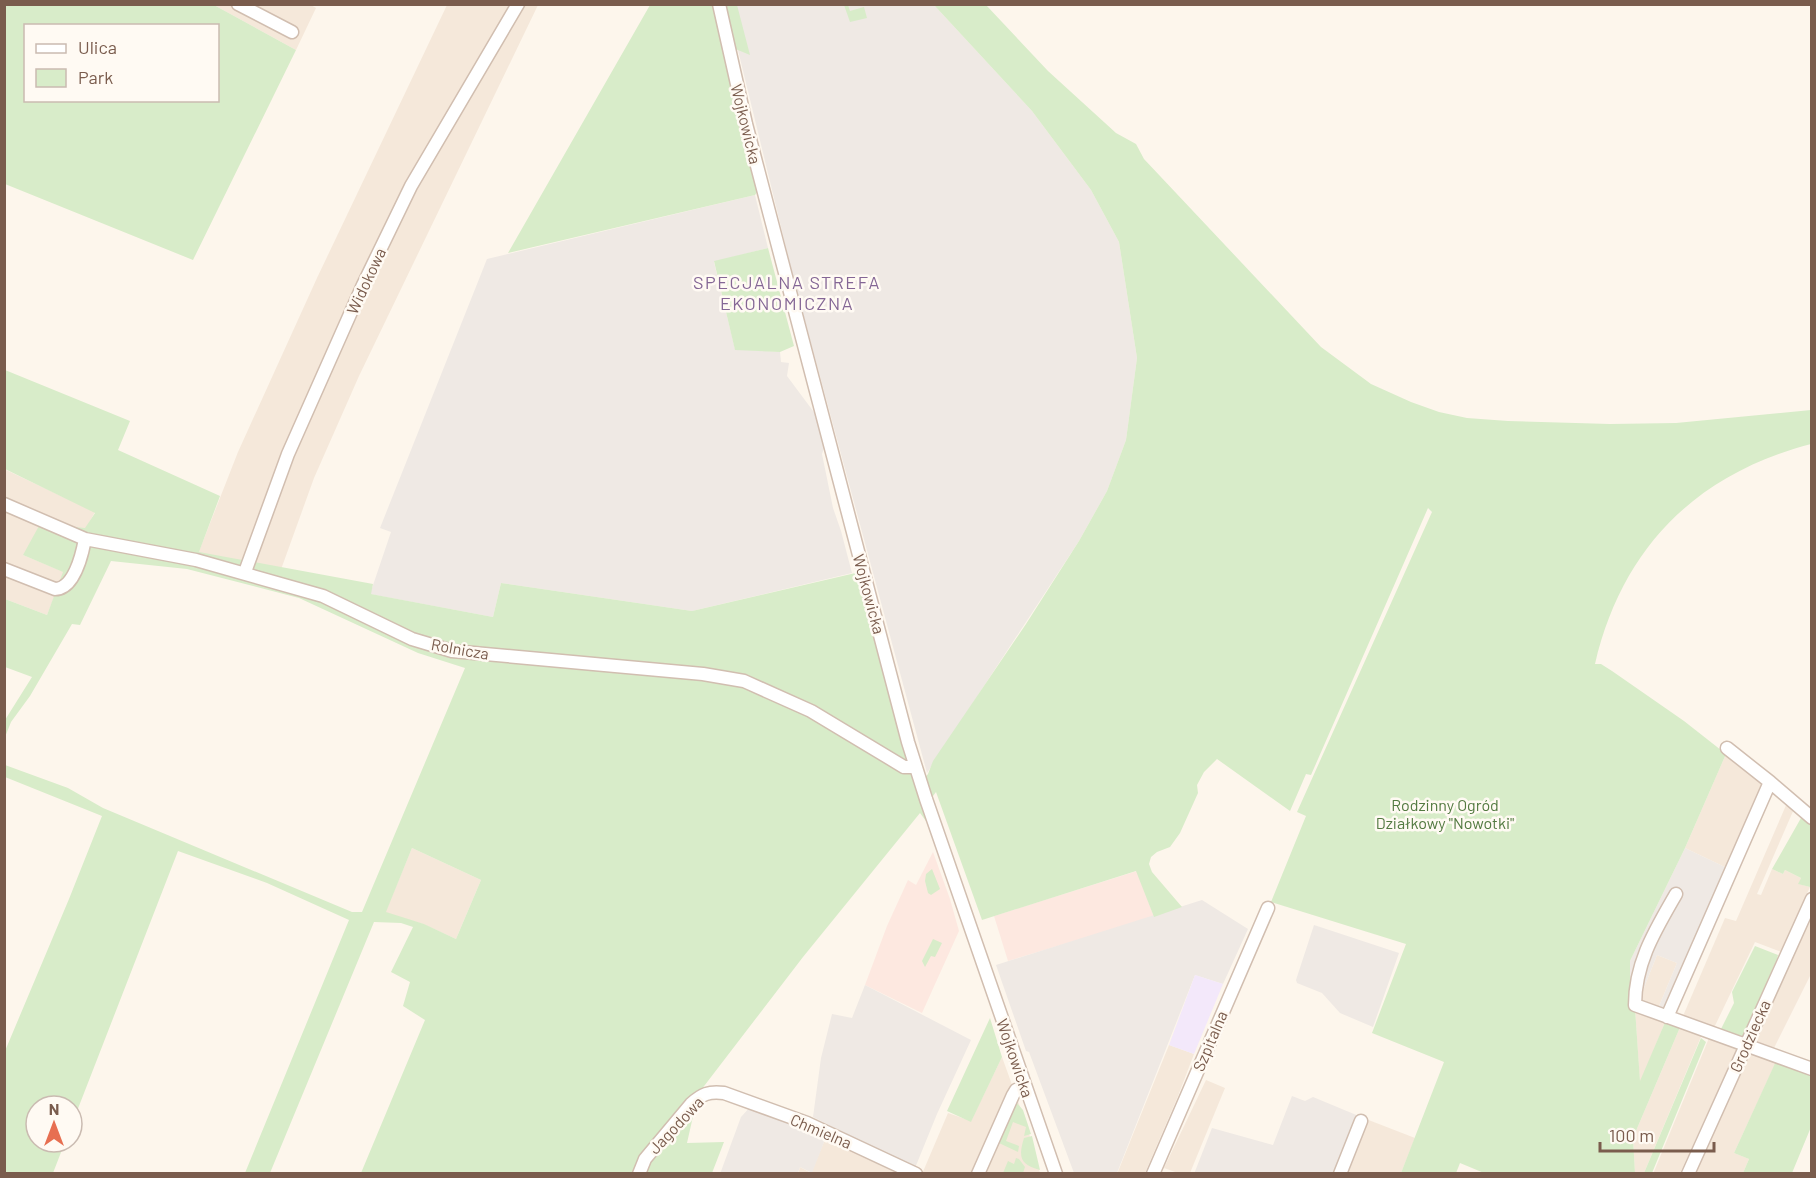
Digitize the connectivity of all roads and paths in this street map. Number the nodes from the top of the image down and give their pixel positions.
1 (238, 4) edge
2 (518, 4) edge
3 (719, 4) edge
4 (292, 32) dead end
5 (4, 504) edge
6 (86, 539) junction
7 (4, 569) edge
8 (245, 572) junction
9 (1727, 748) dead end
10 (916, 767) junction
11 (1770, 782) junction
12 (1812, 818) edge
13 (1676, 894) dead end
14 (1812, 899) edge
15 (1268, 908) dead end
16 (1667, 1017) junction
17 (1746, 1044) junction
18 (1810, 1064) edge
19 (1025, 1086) junction
20 (724, 1093) joint
21 (1361, 1121) dead end
22 (639, 1173) edge
23 (916, 1173) edge
24 (978, 1173) edge
25 (1056, 1173) edge
26 (1153, 1173) edge
27 (1340, 1173) edge
28 (1688, 1173) edge

1 - 4 street
2 - 8 street, Widokowa
3 - 10 street, Wojkowicka
5 - 6 street, Rolnicza
6 - 7 street
6 - 8 street, Rolnicza
8 - 10 street, Rolnicza
9 - 11 street
10 - 19 street, Wojkowicka
11 - 12 street
11 - 16 street
13 - 16 street
14 - 17 street, Grodziecka
15 - 26 street, Szpitalna
16 - 17 street
17 - 18 street
17 - 28 street, Grodziecka
19 - 24 street
19 - 25 street, Wojkowicka
20 - 22 street, Jagodowa
20 - 23 street, Chmielna
21 - 27 street

